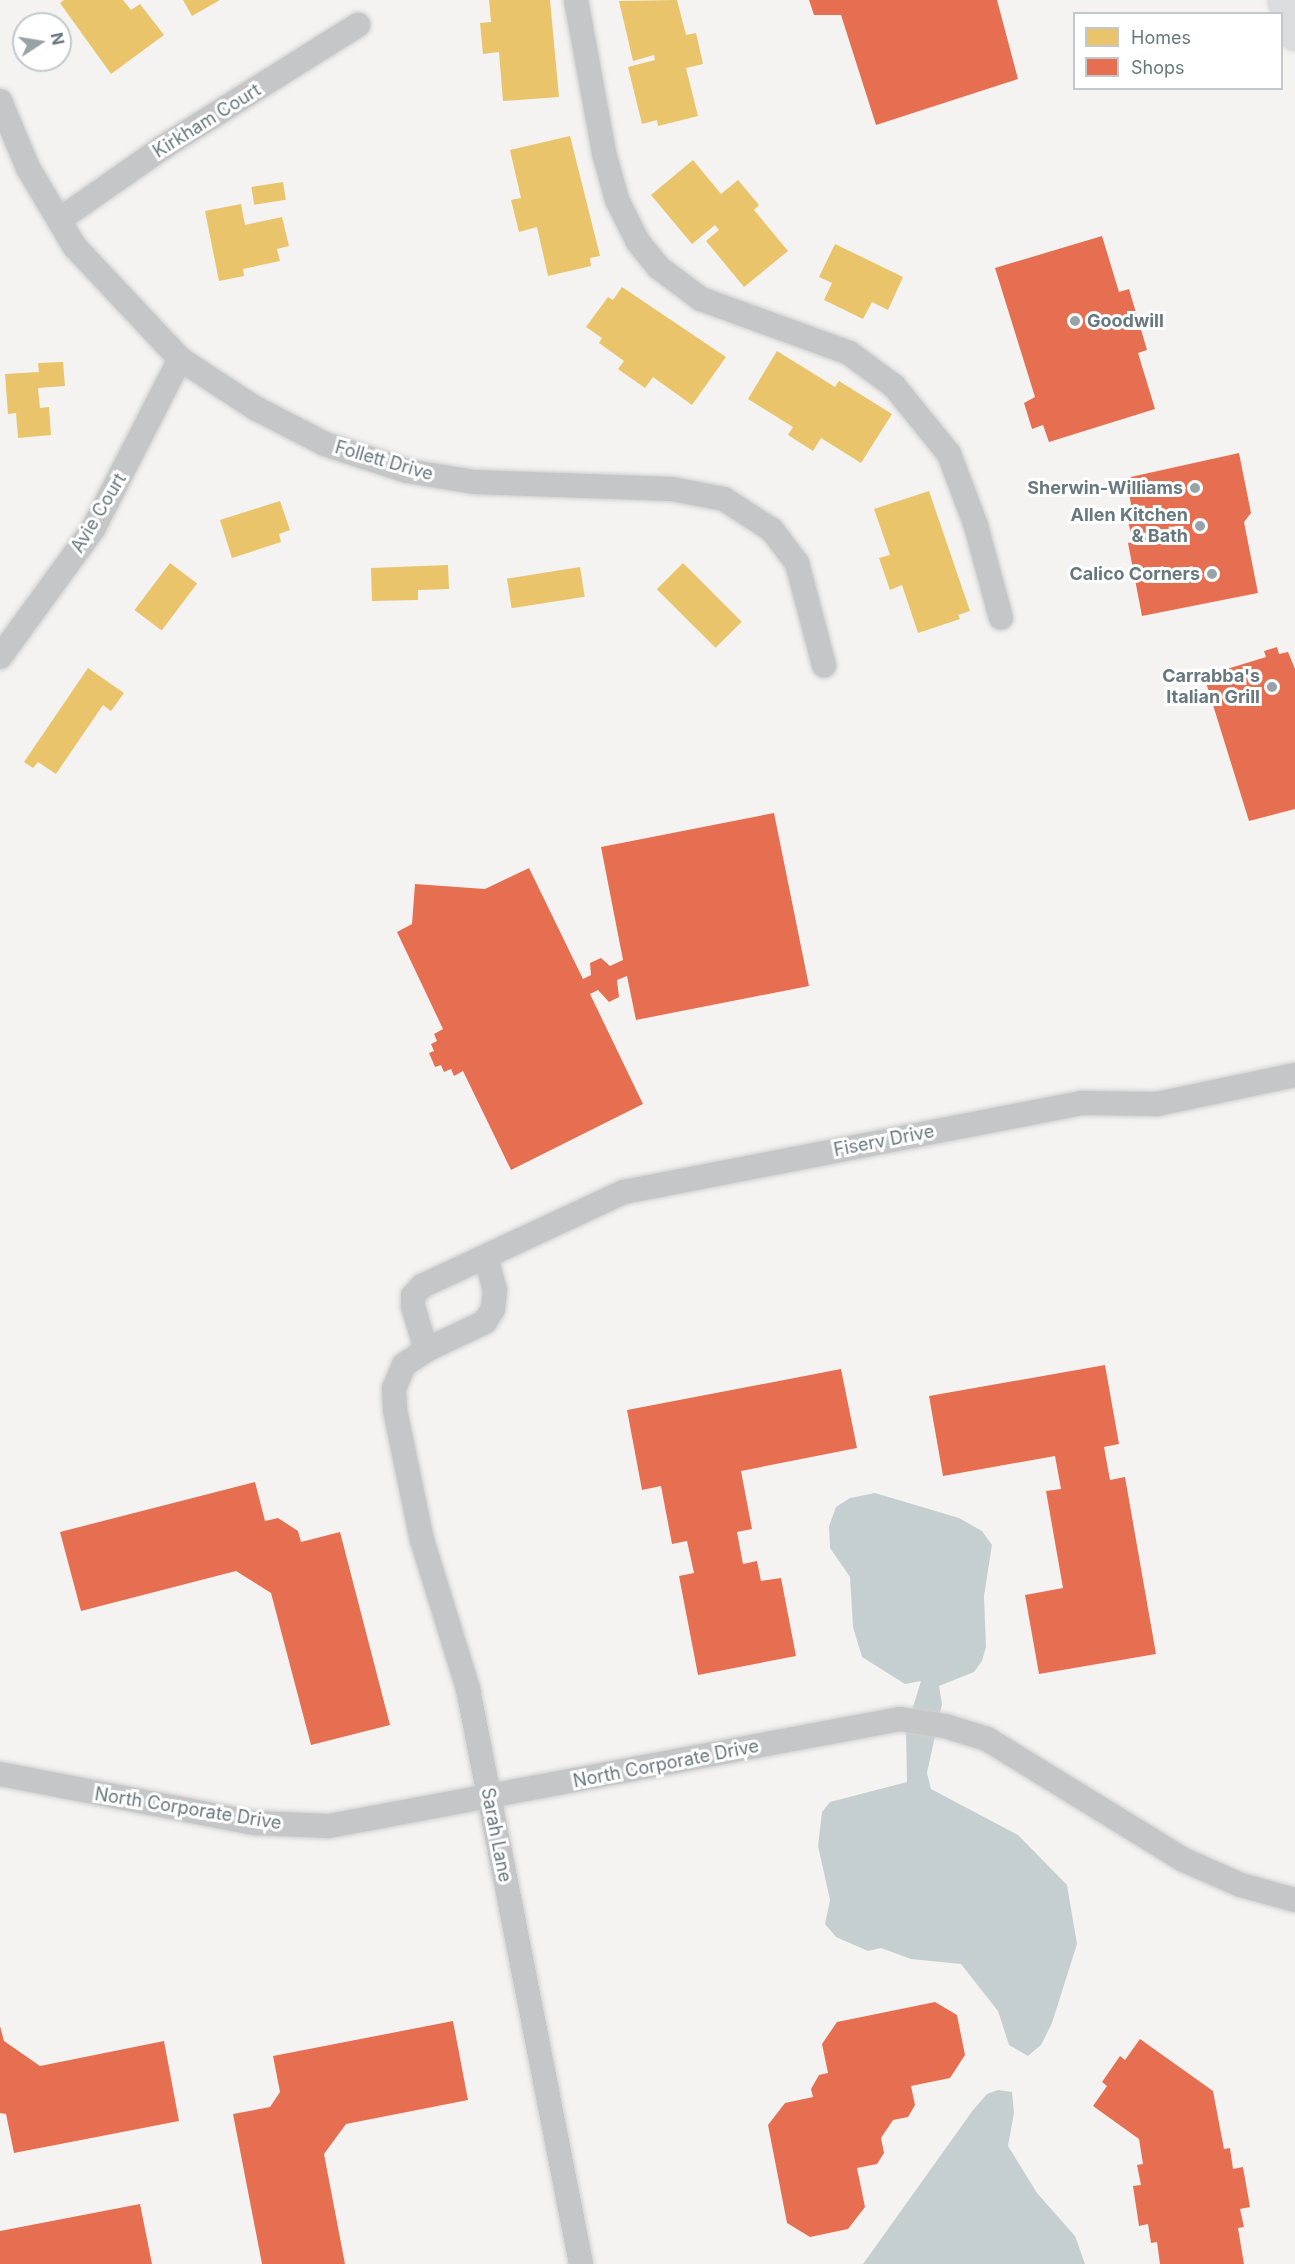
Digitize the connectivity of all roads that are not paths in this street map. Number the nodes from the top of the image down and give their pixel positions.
1 (576, 0) edge
2 (1285, 0) edge
3 (357, 26) dead end
4 (1295, 32) edge
5 (0, 101) edge
6 (59, 220) junction
7 (180, 359) junction
8 (1001, 618) dead end
9 (0, 657) edge
10 (824, 665) dead end
11 (1295, 1075) edge
12 (486, 1257) junction
13 (426, 1350) junction
14 (0, 1773) edge
15 (489, 1799) junction
16 (1295, 1900) edge
17 (581, 2264) edge

1 - 8 street
2 - 4 main road
3 - 6 street, Kirkham Court
5 - 6 street, Follett Drive
6 - 7 street, Follett Drive
7 - 9 street, Avie Court
7 - 10 street, Follett Drive
11 - 12 street, Fiserv Drive
12 - 13 street
12 - 13 street, Fiserv Drive
13 - 15 street, Sarah Lane
14 - 15 street, North Corporate Drive
15 - 16 street, North Corporate Drive
15 - 17 street, Sarah Lane

